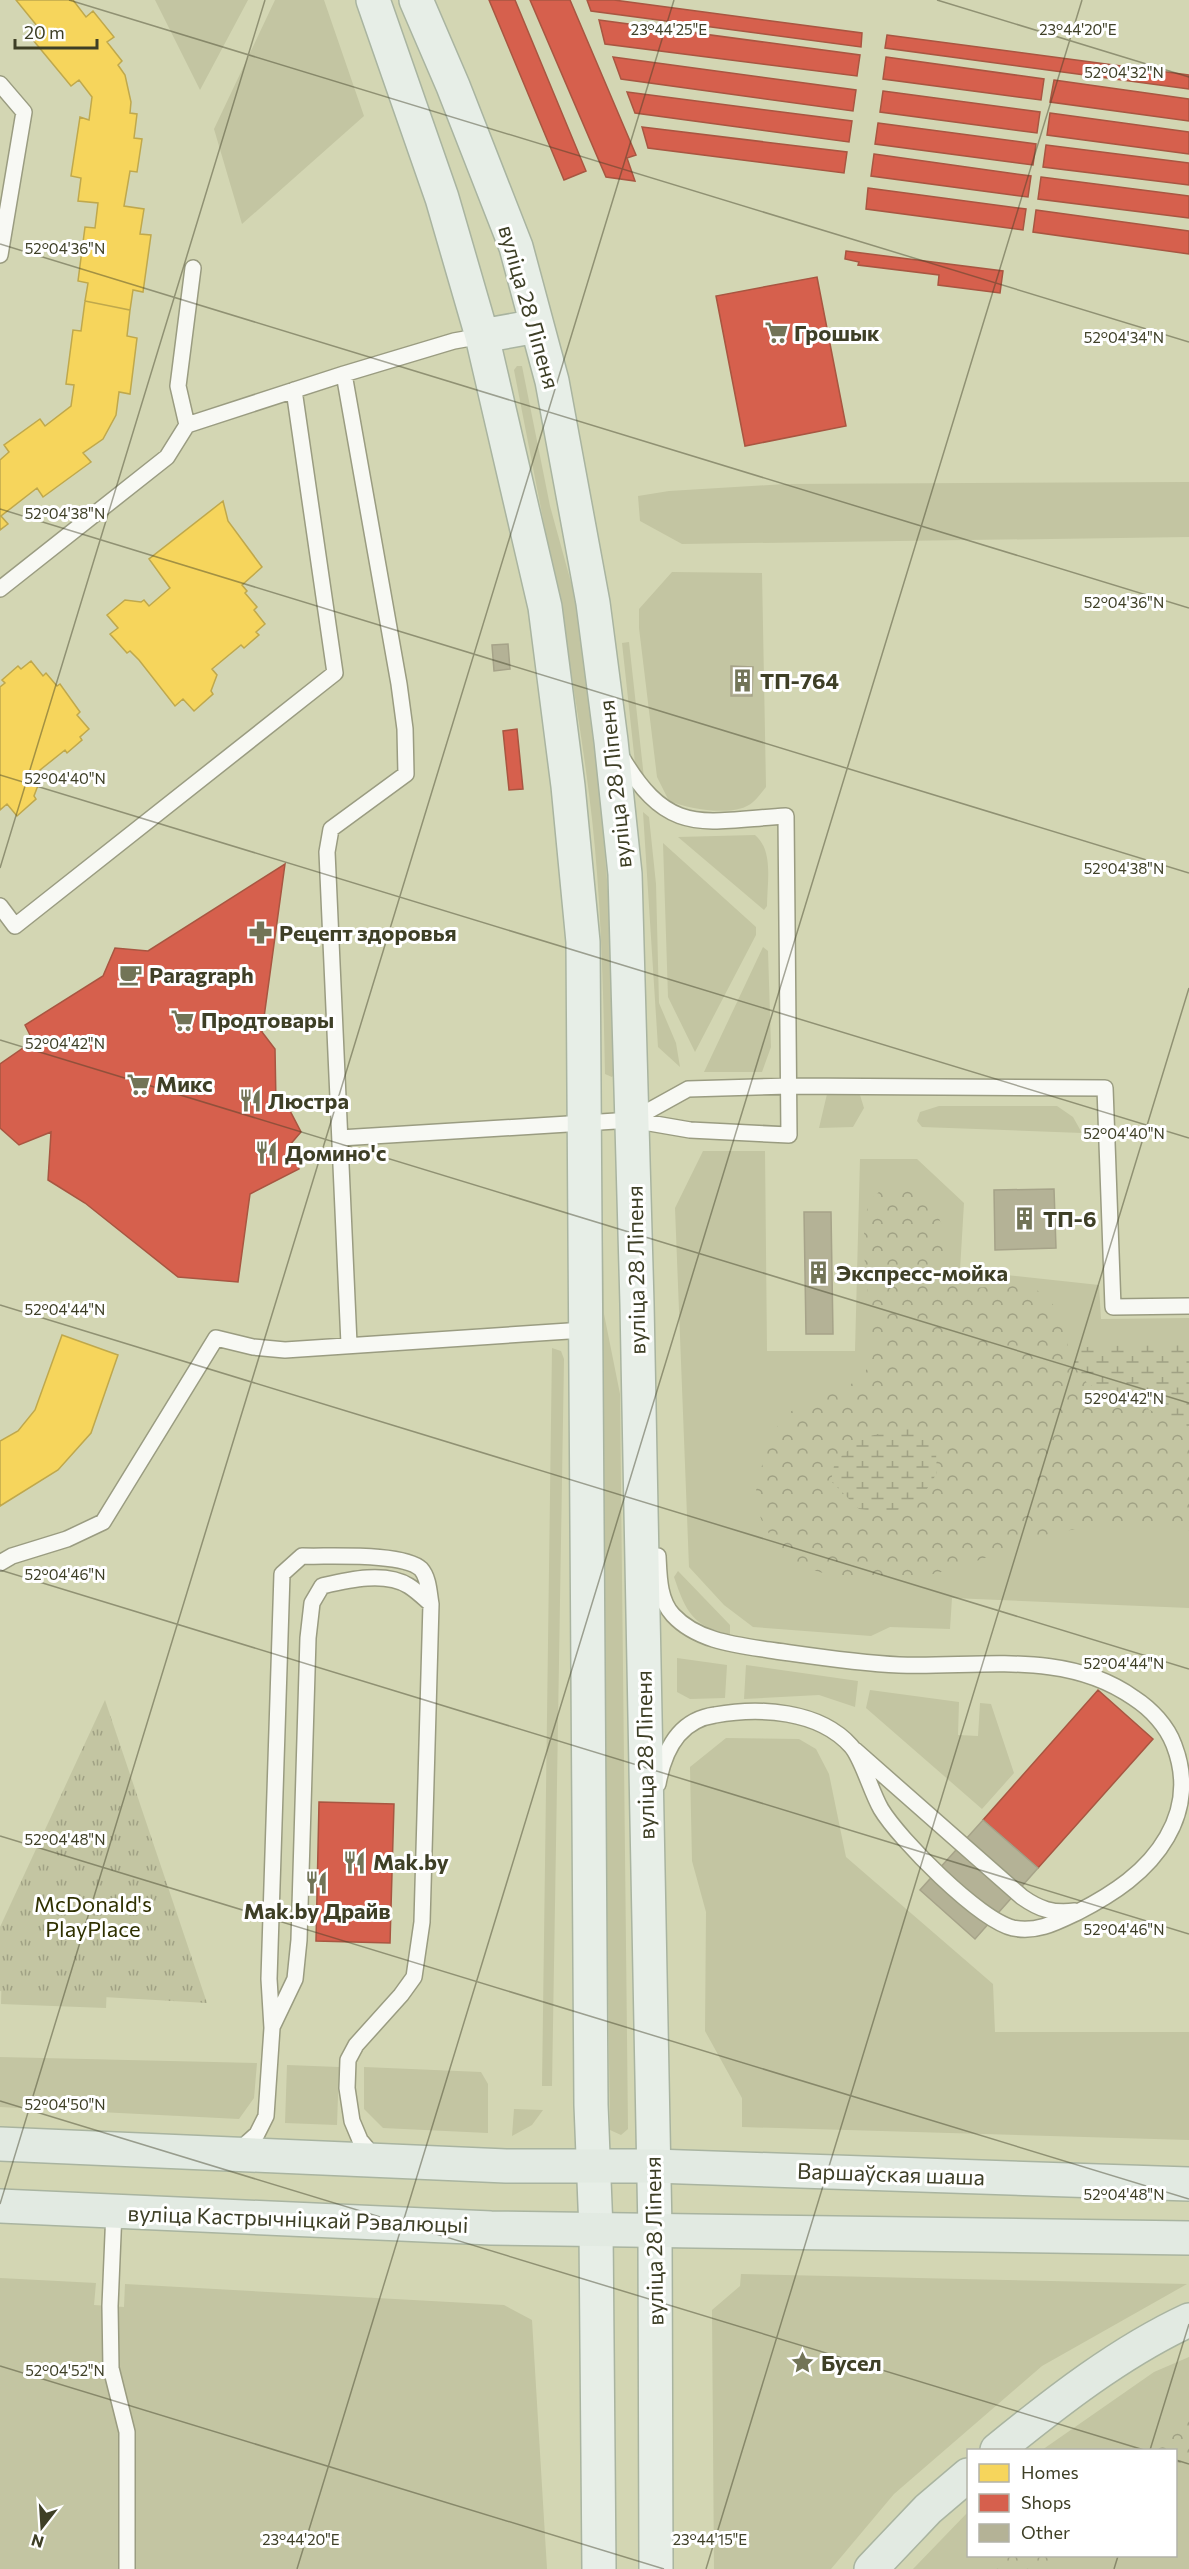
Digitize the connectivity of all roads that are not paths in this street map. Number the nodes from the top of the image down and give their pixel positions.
1 (373, 0) edge
2 (416, 0) edge
3 (0, 84) edge
4 (0, 255) edge
5 (193, 268) dead end
6 (537, 326) junction
7 (482, 336) junction
8 (344, 374) junction
9 (294, 390) junction
10 (187, 425) junction
11 (0, 589) edge
12 (611, 741) junction
13 (0, 906) edge
14 (789, 1086) junction
15 (632, 1120) junction
16 (584, 1121) junction
17 (340, 1138) junction
18 (1189, 1306) edge
19 (584, 1330) junction
20 (349, 1344) junction
21 (640, 1464) junction
22 (0, 1563) edge
23 (431, 1604) junction
24 (853, 1748) junction
25 (647, 1903) junction
26 (1090, 1906) junction
27 (272, 2028) junction
28 (0, 2144) edge
29 (235, 2154) junction
30 (378, 2161) junction
31 (654, 2166) junction
32 (593, 2168) junction
33 (1189, 2184) edge
34 (0, 2206) edge
35 (114, 2211) junction
36 (596, 2230) junction
37 (656, 2231) junction
38 (1189, 2238) edge
39 (1189, 2320) edge
40 (1000, 2449) edge
41 (967, 2477) edge
42 (127, 2569) edge
43 (599, 2569) edge
44 (656, 2569) edge
45 (871, 2569) edge

1 - 7 main road, вуліца 28 Ліпеня
2 - 6 main road, вуліца 28 Ліпеня
3 - 4 lane
5 - 10 lane
6 - 7 main road
6 - 12 main road, вуліца 28 Ліпеня
7 - 8 lane
7 - 16 main road, вуліца 28 Ліпеня
8 - 9 lane
8 - 17 lane
9 - 10 lane
9 - 13 lane
10 - 11 lane
12 - 14 lane
12 - 15 main road, вуліца 28 Ліпеня
14 - 15 lane
14 - 15 lane
14 - 18 lane
15 - 16 lane
15 - 21 main road, вуліца 28 Ліпеня
16 - 17 lane
16 - 19 main road, вуліца 28 Ліпеня
17 - 20 lane
19 - 20 lane
19 - 32 main road, вуліца 28 Ліпеня
20 - 22 lane
21 - 25 main road, вуліца 28 Ліпеня
21 - 26 lane
23 - 27 lane
23 - 27 lane
23 - 30 lane
24 - 25 lane
24 - 26 lane
24 - 26 lane
25 - 31 main road, вуліца 28 Ліпеня
27 - 29 lane
28 - 29 highway
29 - 30 highway
30 - 32 highway
31 - 32 highway, Варшаўская шаша
31 - 33 highway, Варшаўская шаша
31 - 37 main road, вуліца 28 Ліпеня
32 - 36 main road, вуліца 28 Ліпеня
34 - 35 highway, вуліца Кастрычніцкай Рэвалюцыі
35 - 36 highway, вуліца Кастрычніцкай Рэвалюцыі
35 - 42 lane
36 - 37 highway
36 - 43 main road, вуліца 28 Ліпеня
37 - 38 highway
37 - 44 main road, вуліца 28 Ліпеня
39 - 40 highway
41 - 45 highway

